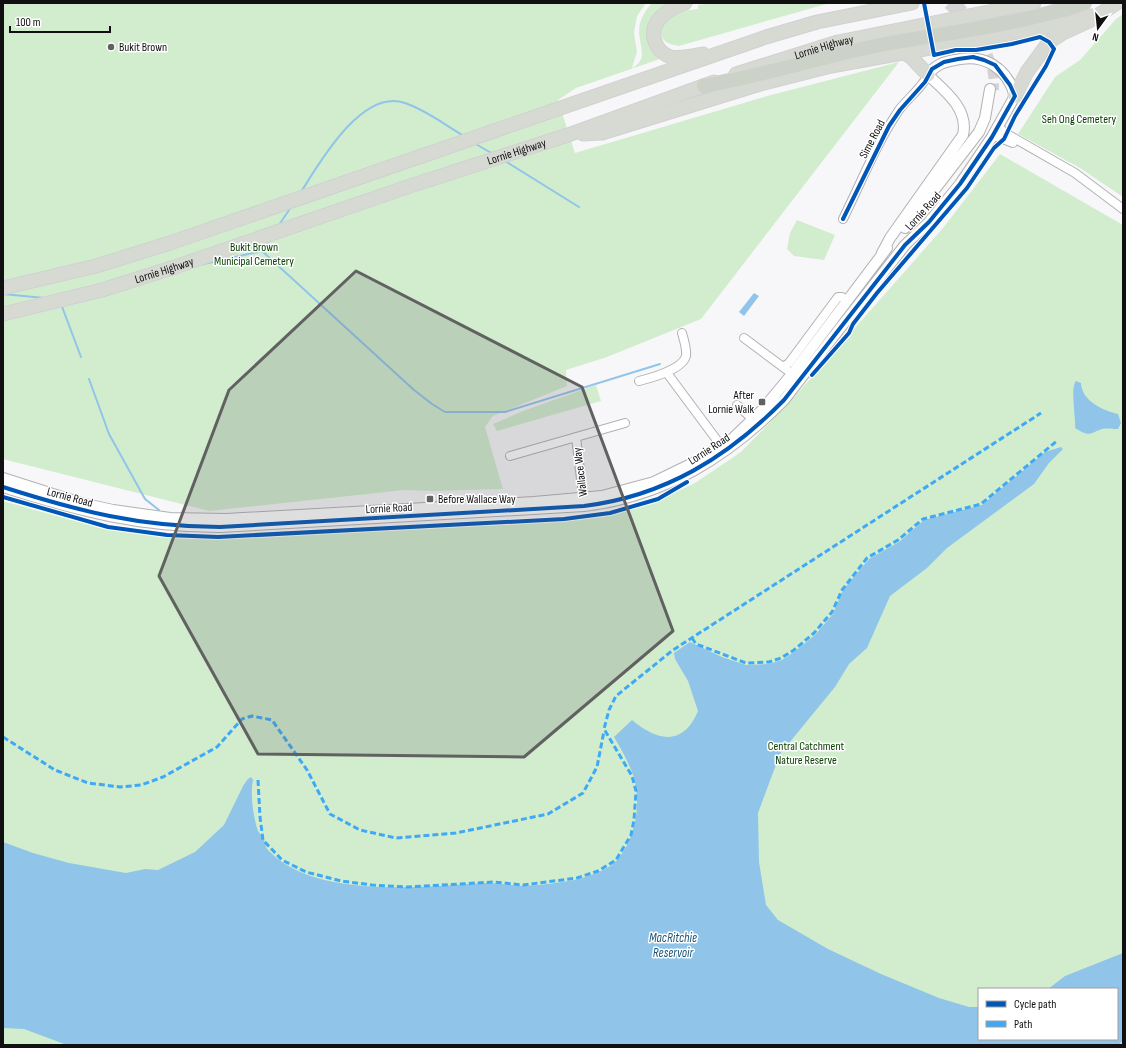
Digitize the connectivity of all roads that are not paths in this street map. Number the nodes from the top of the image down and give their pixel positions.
1 (685, 3) edge
2 (912, 3) edge
3 (1034, 3) edge
4 (1084, 3) edge
5 (1117, 3) edge
6 (895, 5) edge
7 (1096, 16) junction
8 (931, 48) junction
9 (728, 51) junction
10 (902, 52) junction
11 (944, 62) junction
12 (924, 71) junction
13 (704, 86) junction
14 (942, 88) junction
15 (1015, 96) junction
16 (998, 127) junction
17 (566, 136) junction
18 (992, 137) junction
19 (1080, 179) junction
20 (1123, 209) edge
21 (843, 219) dead end
22 (905, 245) junction
23 (882, 253) junction
24 (3, 288) edge
25 (847, 300) junction
26 (854, 310) junction
27 (3, 314) edge
28 (682, 333) dead end
29 (744, 338) dead end
30 (798, 349) junction
31 (802, 361) junction
32 (783, 367) junction
33 (667, 373) junction
34 (792, 374) junction
35 (639, 381) dead end
36 (780, 396) junction
37 (737, 405) dead end
38 (756, 422) junction
39 (625, 423) dead end
40 (576, 437) junction
41 (723, 449) junction
42 (510, 456) dead end
43 (3, 478) edge
44 (3, 487) edge
45 (583, 502) junction
46 (299, 520) junction

1 - 9 highway
2 - 6 highway, Lornie Highway
3 - 13 highway, Lornie Highway
4 - 13 highway
5 - 7 highway
6 - 9 highway, Lornie Highway
7 - 8 highway
7 - 15 highway
8 - 10 highway
8 - 12 highway
9 - 24 highway, Lornie Highway
10 - 12 highway
10 - 17 highway
11 - 12 street
11 - 14 street
11 - 15 street
12 - 14 street
12 - 21 street, Sime Road
13 - 17 highway, Lornie Highway
14 - 23 street
15 - 16 street, Lornie Road
16 - 18 street, Lornie Road
16 - 19 street
17 - 27 highway, Lornie Highway
18 - 19 street
18 - 22 street, Lornie Road
19 - 20 street
22 - 23 street
22 - 26 street, Lornie Road
23 - 25 street, Lornie Road
25 - 26 street
25 - 30 street
25 - 31 street, Lornie Road
26 - 36 street, Lornie Road
28 - 33 street
29 - 32 street
30 - 31 street
30 - 32 street
31 - 34 street, Lornie Road
32 - 34 street
33 - 35 street
33 - 41 street
34 - 36 street, Lornie Road
36 - 38 street, Lornie Road
37 - 38 street
38 - 41 street, Lornie Road
39 - 40 street, Wallace Way
40 - 42 street, Wallace Way
40 - 45 street, Wallace Way
41 - 45 street, Lornie Road
43 - 46 street, Lornie Road
44 - 46 street, Lornie Road
45 - 46 street, Lornie Road

